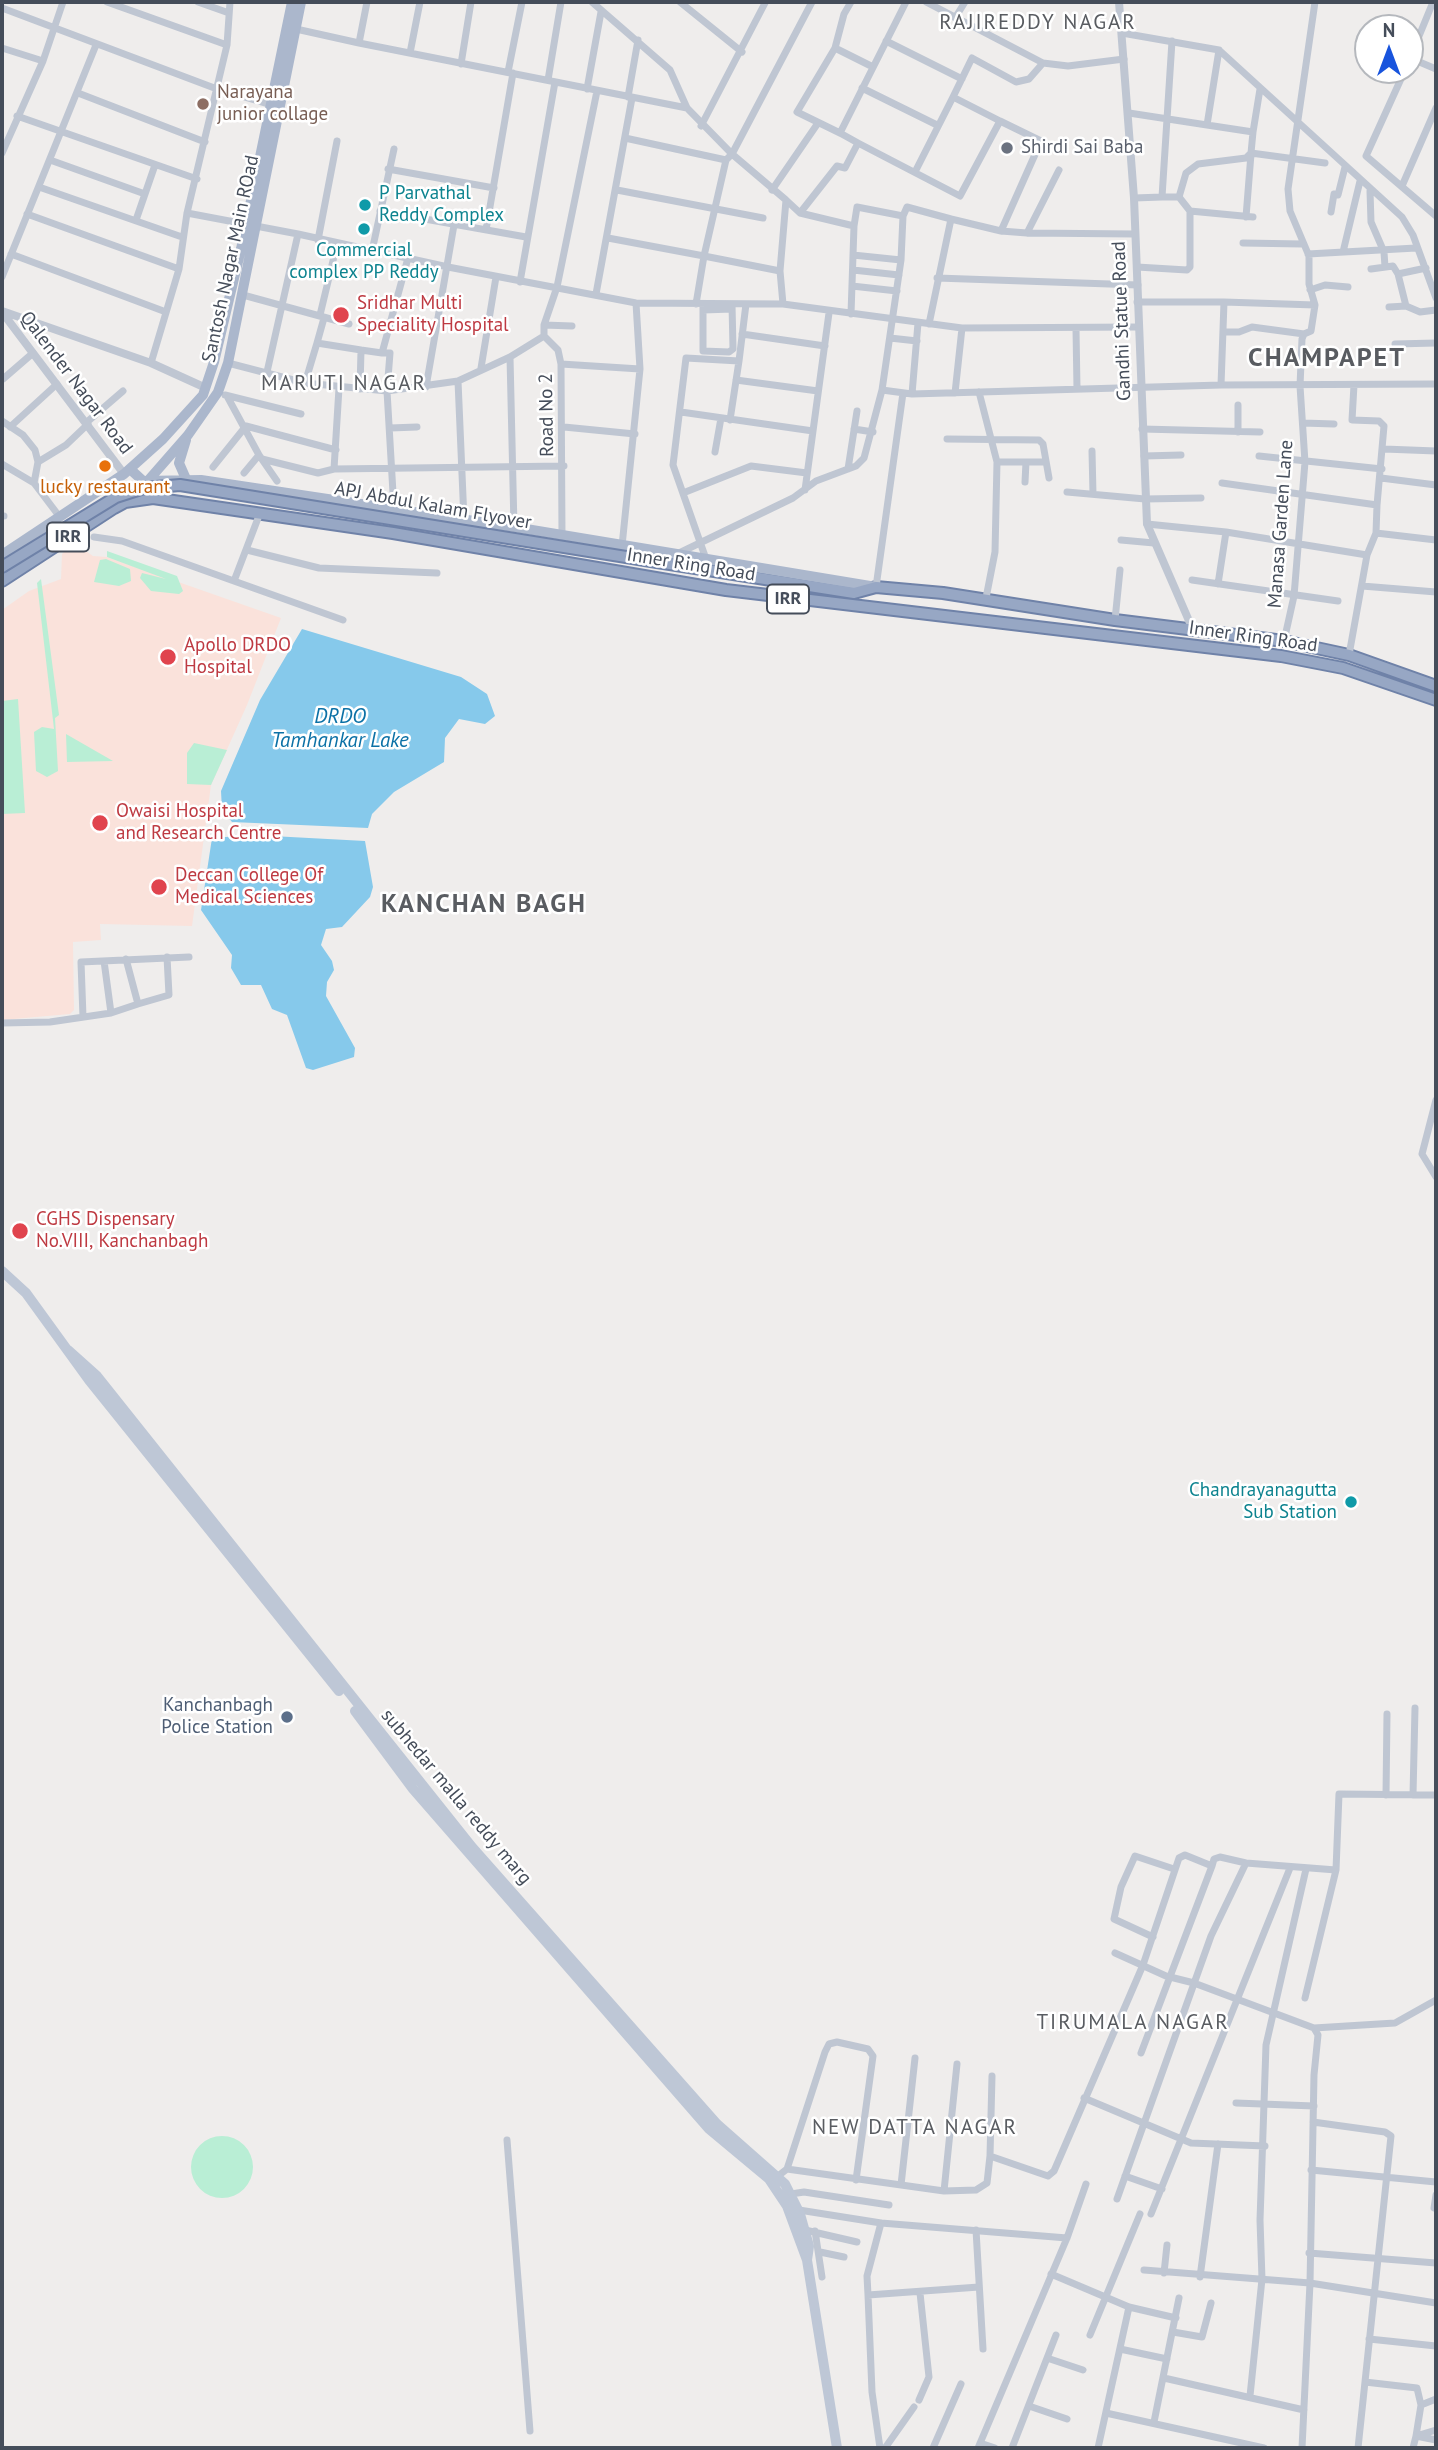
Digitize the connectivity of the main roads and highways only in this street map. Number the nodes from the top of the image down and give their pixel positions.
1 (292, 2) edge
2 (301, 2) edge
3 (277, 107) junction
4 (252, 223) junction
5 (188, 435) junction
6 (127, 471) junction
7 (186, 479) junction
8 (148, 481) junction
9 (138, 499) junction
10 (404, 513) junction
11 (421, 516) junction
12 (402, 534) junction
13 (418, 537) junction
14 (2, 555) edge
15 (2, 567) edge
16 (2, 581) edge
17 (876, 587) junction
18 (1436, 686) edge
19 (1436, 700) edge
20 (2, 1271) edge
21 (68, 1350) junction
22 (807, 2260) junction
23 (837, 2448) edge

1 - 3 main road, Santosh Nagar Main ROad
2 - 3 main road, Santosh Nagar Main ROad
3 - 4 main road, Santosh Nagar Main ROad
4 - 5 main road, Santosh Nagar Main ROad
4 - 6 main road, Santosh Nagar Main ROad
5 - 7 main road
5 - 8 main road, Santosh Nagar Main ROad
6 - 8 main road
6 - 14 main road, IRR
7 - 8 main road, Inner Ring Road / IRR
7 - 10 main road, Inner Ring Road / IRR
8 - 9 main road, Santosh Nagar Main ROad
9 - 12 highway, Inner Ring Road / IRR
9 - 16 highway, Inner Ring Road / IRR
10 - 11 main road, Inner Ring Road / IRR
10 - 12 highway
11 - 13 highway
11 - 17 main road, Inner Ring Road / IRR
12 - 13 highway, Inner Ring Road / IRR
13 - 19 highway, Inner Ring Road / IRR
15 - 17 highway, APJ Abdul Kalam Flyover, bridge
17 - 18 highway, Inner Ring Road / IRR
20 - 21 main road, subhedar malla reddy marg
21 - 22 main road, subhedar malla reddy marg
21 - 22 main road, subhedar malla reddy marg
22 - 23 main road, subhedar malla reddy marg

